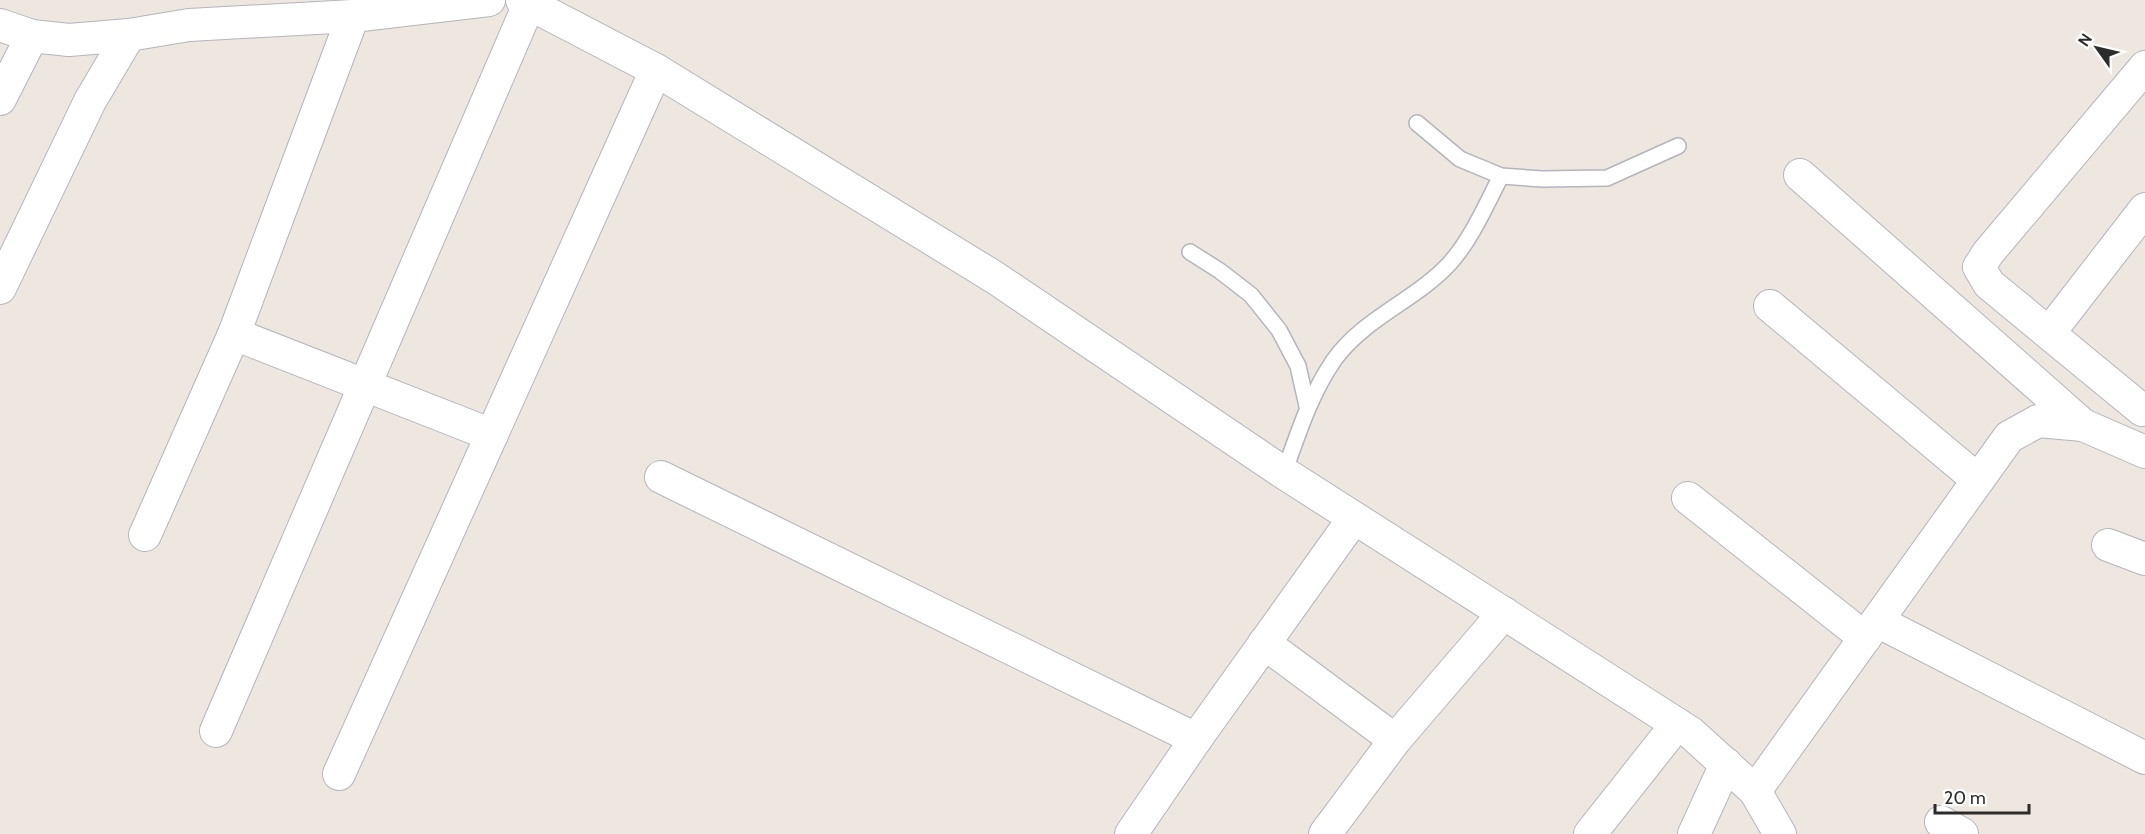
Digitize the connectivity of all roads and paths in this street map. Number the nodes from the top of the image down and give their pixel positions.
1 (489, 0) edge
2 (526, 2) edge
3 (353, 16) junction
4 (0, 25) edge
5 (129, 35) junction
6 (32, 36) junction
7 (2145, 67) edge
8 (656, 70) junction
9 (0, 99) edge
10 (1417, 123) dead end
11 (1678, 146) dead end
12 (1800, 175) dead end
13 (1501, 176) junction
14 (2145, 209) edge
15 (1190, 252) dead end
16 (2, 279) edge
17 (1770, 306) dead end
18 (2049, 333) junction
19 (234, 334) junction
20 (365, 385) junction
21 (1307, 406) junction
22 (2144, 408) edge
23 (2083, 424) junction
24 (492, 435) junction
25 (2133, 447) edge
26 (1284, 473) junction
27 (661, 477) dead end
28 (1978, 480) junction
29 (1688, 498) dead end
30 (1354, 518) junction
31 (145, 535) dead end
32 (2108, 545) dead end
33 (2145, 559) edge
34 (1504, 614) junction
35 (1871, 630) junction
36 (1264, 643) junction
37 (1677, 724) junction
38 (216, 731) dead end
39 (1196, 739) junction
40 (1395, 740) junction
41 (2145, 758) edge
42 (1726, 764) junction
43 (339, 774) dead end
44 (1755, 791) junction
45 (1131, 834) edge
46 (1325, 834) edge
47 (1590, 834) edge
48 (1694, 834) edge
49 (1779, 834) edge

1 - 3 street
2 - 8 street
2 - 20 street
3 - 5 street
3 - 19 street
4 - 6 street
5 - 6 street
5 - 16 street
6 - 9 street
7 - 18 street
8 - 24 street
8 - 26 street
10 - 13 lane
11 - 13 lane
12 - 23 street
13 - 21 lane
14 - 18 street
15 - 21 lane
17 - 28 street
18 - 22 street
19 - 20 street
19 - 31 street
20 - 24 street
20 - 38 street
21 - 26 lane
22 - 25 street
23 - 25 street
23 - 28 street
24 - 43 street
26 - 30 street
27 - 39 street
28 - 35 street
29 - 35 street
30 - 34 street
30 - 36 street
32 - 33 street
34 - 37 street
34 - 40 street
35 - 41 street
35 - 44 street
36 - 39 street
36 - 40 street
37 - 42 street
37 - 47 street
39 - 45 street
40 - 46 street
42 - 44 street
42 - 48 street
44 - 49 street

